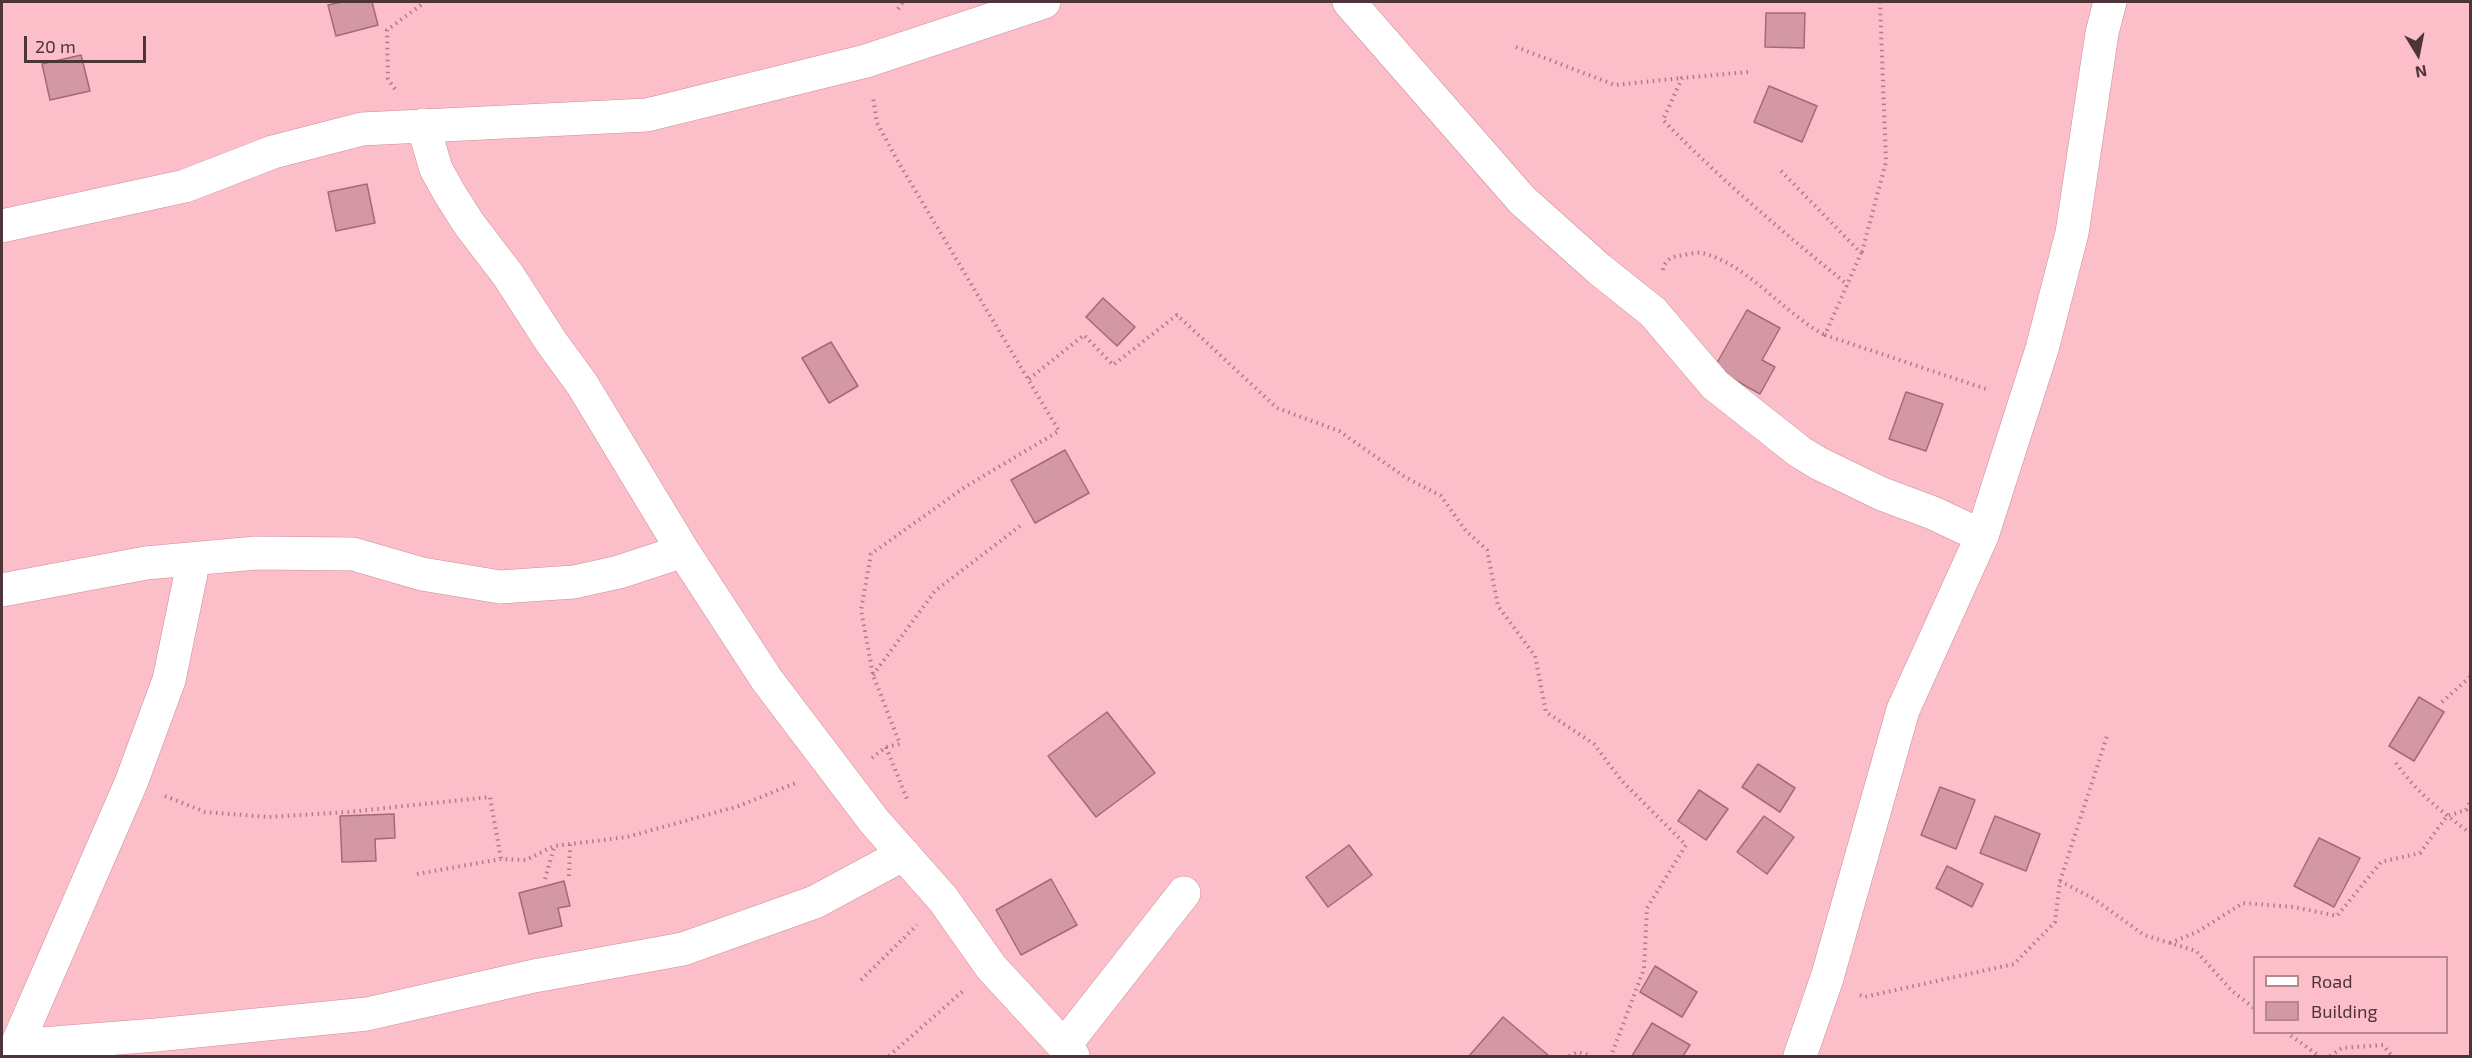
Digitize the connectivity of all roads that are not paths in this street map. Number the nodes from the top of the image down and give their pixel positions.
1 (1044, 2) edge
2 (1349, 2) edge
3 (2110, 2) edge
4 (423, 125) junction
5 (2, 226) edge
6 (1982, 536) junction
7 (683, 551) junction
8 (194, 559) junction
9 (2, 590) edge
10 (904, 854) junction
11 (1184, 893) dead end
12 (14, 1051) edge
13 (1068, 1051) edge
14 (1800, 1056) edge

1 - 4 street
2 - 6 street
3 - 6 street
4 - 5 street
4 - 7 street
6 - 14 street
7 - 8 street
7 - 10 street
8 - 9 street
8 - 12 street
10 - 12 street
10 - 13 street
11 - 13 street

